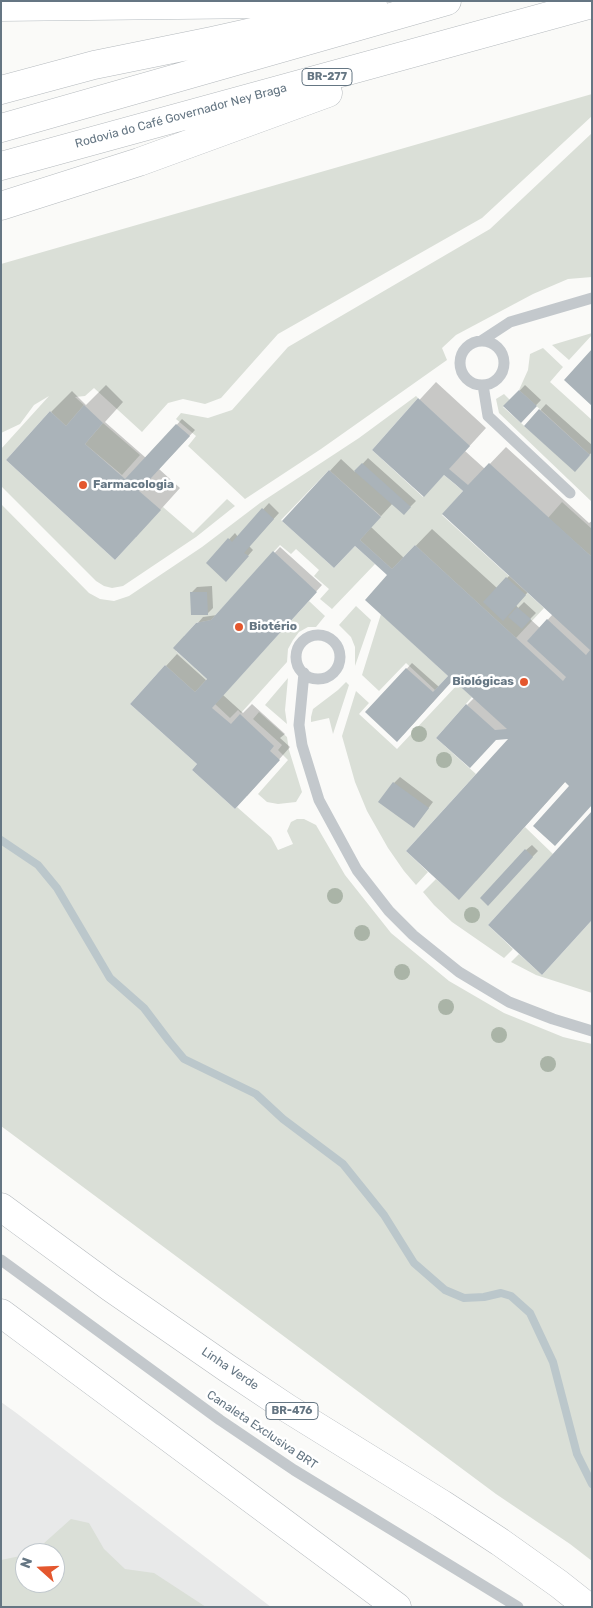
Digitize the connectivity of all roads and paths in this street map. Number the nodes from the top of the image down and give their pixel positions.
1 (447, 1) edge
2 (386, 2) edge
3 (592, 4) edge
4 (1, 7) edge
5 (498, 31) junction
6 (1, 90) edge
7 (1, 128) edge
8 (1, 166) edge
9 (1, 206) edge
10 (592, 298) edge
11 (481, 341) junction
12 (484, 385) junction
13 (570, 493) dead end
14 (304, 673) dead end
15 (592, 1031) edge
16 (1, 1207) edge
17 (1, 1260) edge
18 (1, 1312) edge
19 (397, 1607) edge
20 (518, 1607) edge
21 (588, 1607) edge

1 - 7 main road
2 - 4 main road
2 - 6 main road
3 - 5 main road, Rodovia do Café Governador Ney Braga / BR-277
5 - 8 main road, Rodovia do Café Governador Ney Braga / BR-277
5 - 9 main road
10 - 11 lane
11 - 12 lane
11 - 12 lane
12 - 13 lane
14 - 15 lane
16 - 21 main road, Linha Verde / BR-476
17 - 20 lane, Canaleta Exclusiva BRT
18 - 19 main road

